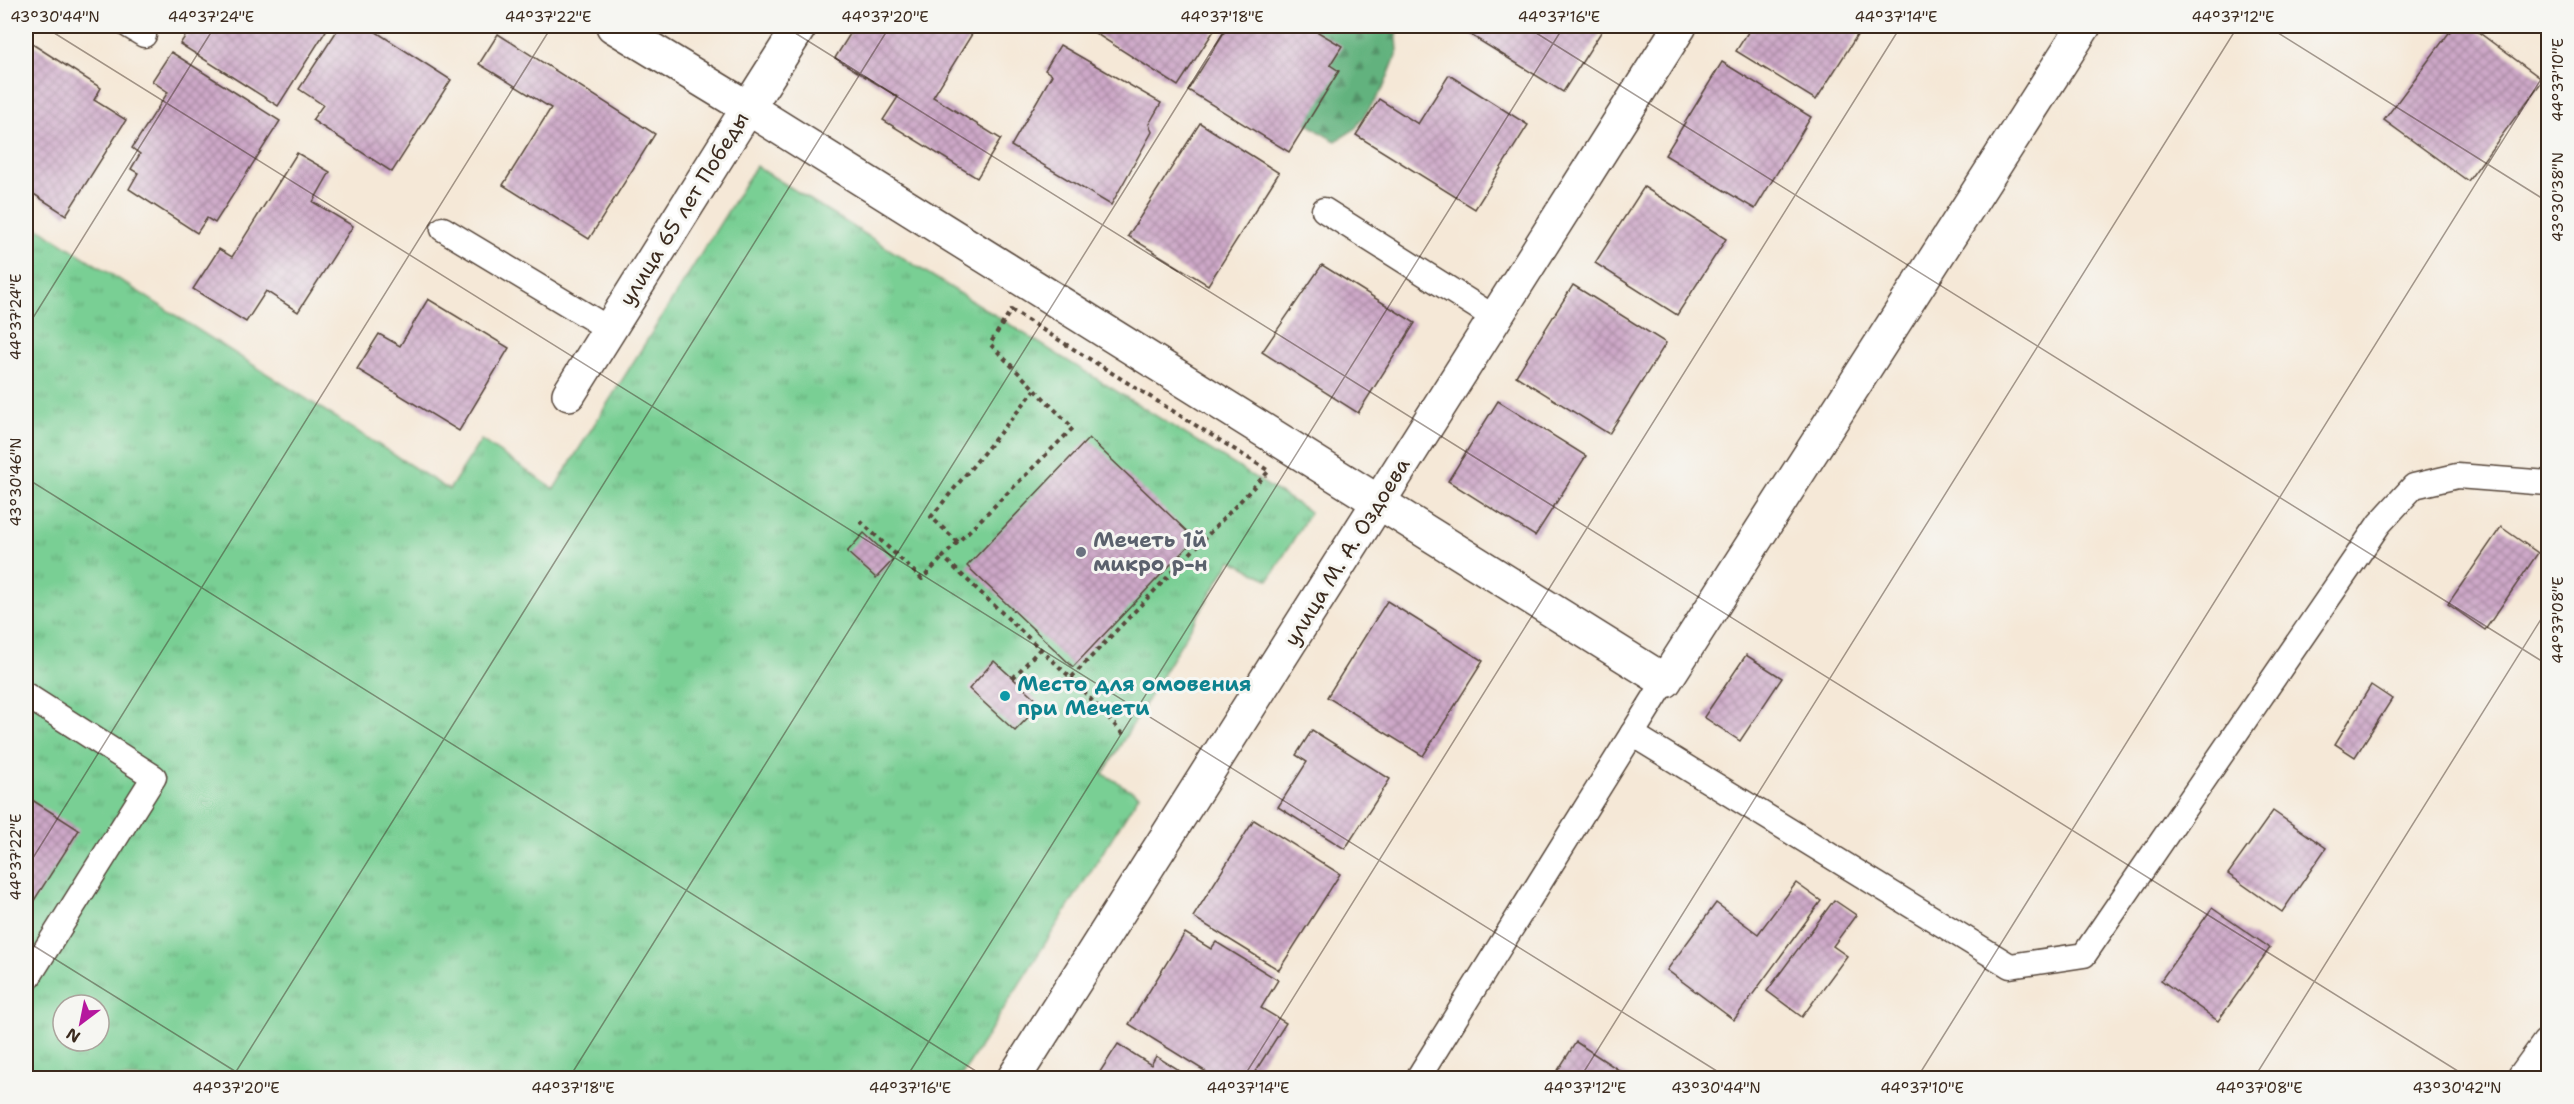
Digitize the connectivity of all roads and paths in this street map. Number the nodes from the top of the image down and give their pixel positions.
1 (614, 26) edge
2 (800, 26) edge
3 (1680, 26) edge
4 (2084, 26) edge
5 (748, 108) junction
6 (1324, 210) dead end
7 (443, 230) dead end
8 (1495, 318) junction
9 (609, 329) junction
10 (1035, 390) junction
11 (569, 394) dead end
12 (2548, 483) edge
13 (1379, 502) junction
14 (860, 520) dead end
15 (958, 542) junction
16 (943, 557) junction
17 (1040, 649) junction
18 (1013, 678) dead end
19 (1071, 678) junction
20 (1665, 681) junction
21 (26, 695) edge
22 (1632, 734) junction
23 (1125, 736) dead end
24 (26, 981) edge
25 (2548, 1045) edge
26 (1014, 1078) edge
27 (1418, 1078) edge
28 (2524, 1078) edge

1 - 5 street
2 - 5 street, улица 65 лет Победы
3 - 8 street, улица М. А. Оздоева
4 - 20 street
5 - 9 street, улица 65 лет Победы
5 - 13 street
6 - 8 lane
7 - 9 lane
8 - 13 street, улица М. А. Оздоева
9 - 11 street, улица 65 лет Победы
10 - 15 path
10 - 15 path
10 - 19 path
12 - 22 lane
13 - 20 street
13 - 26 street, улица М. А. Оздоева
14 - 16 path
15 - 16 path
16 - 17 path
17 - 18 path
17 - 19 path
19 - 23 path
20 - 22 lane
21 - 24 lane
22 - 27 lane
25 - 28 street

